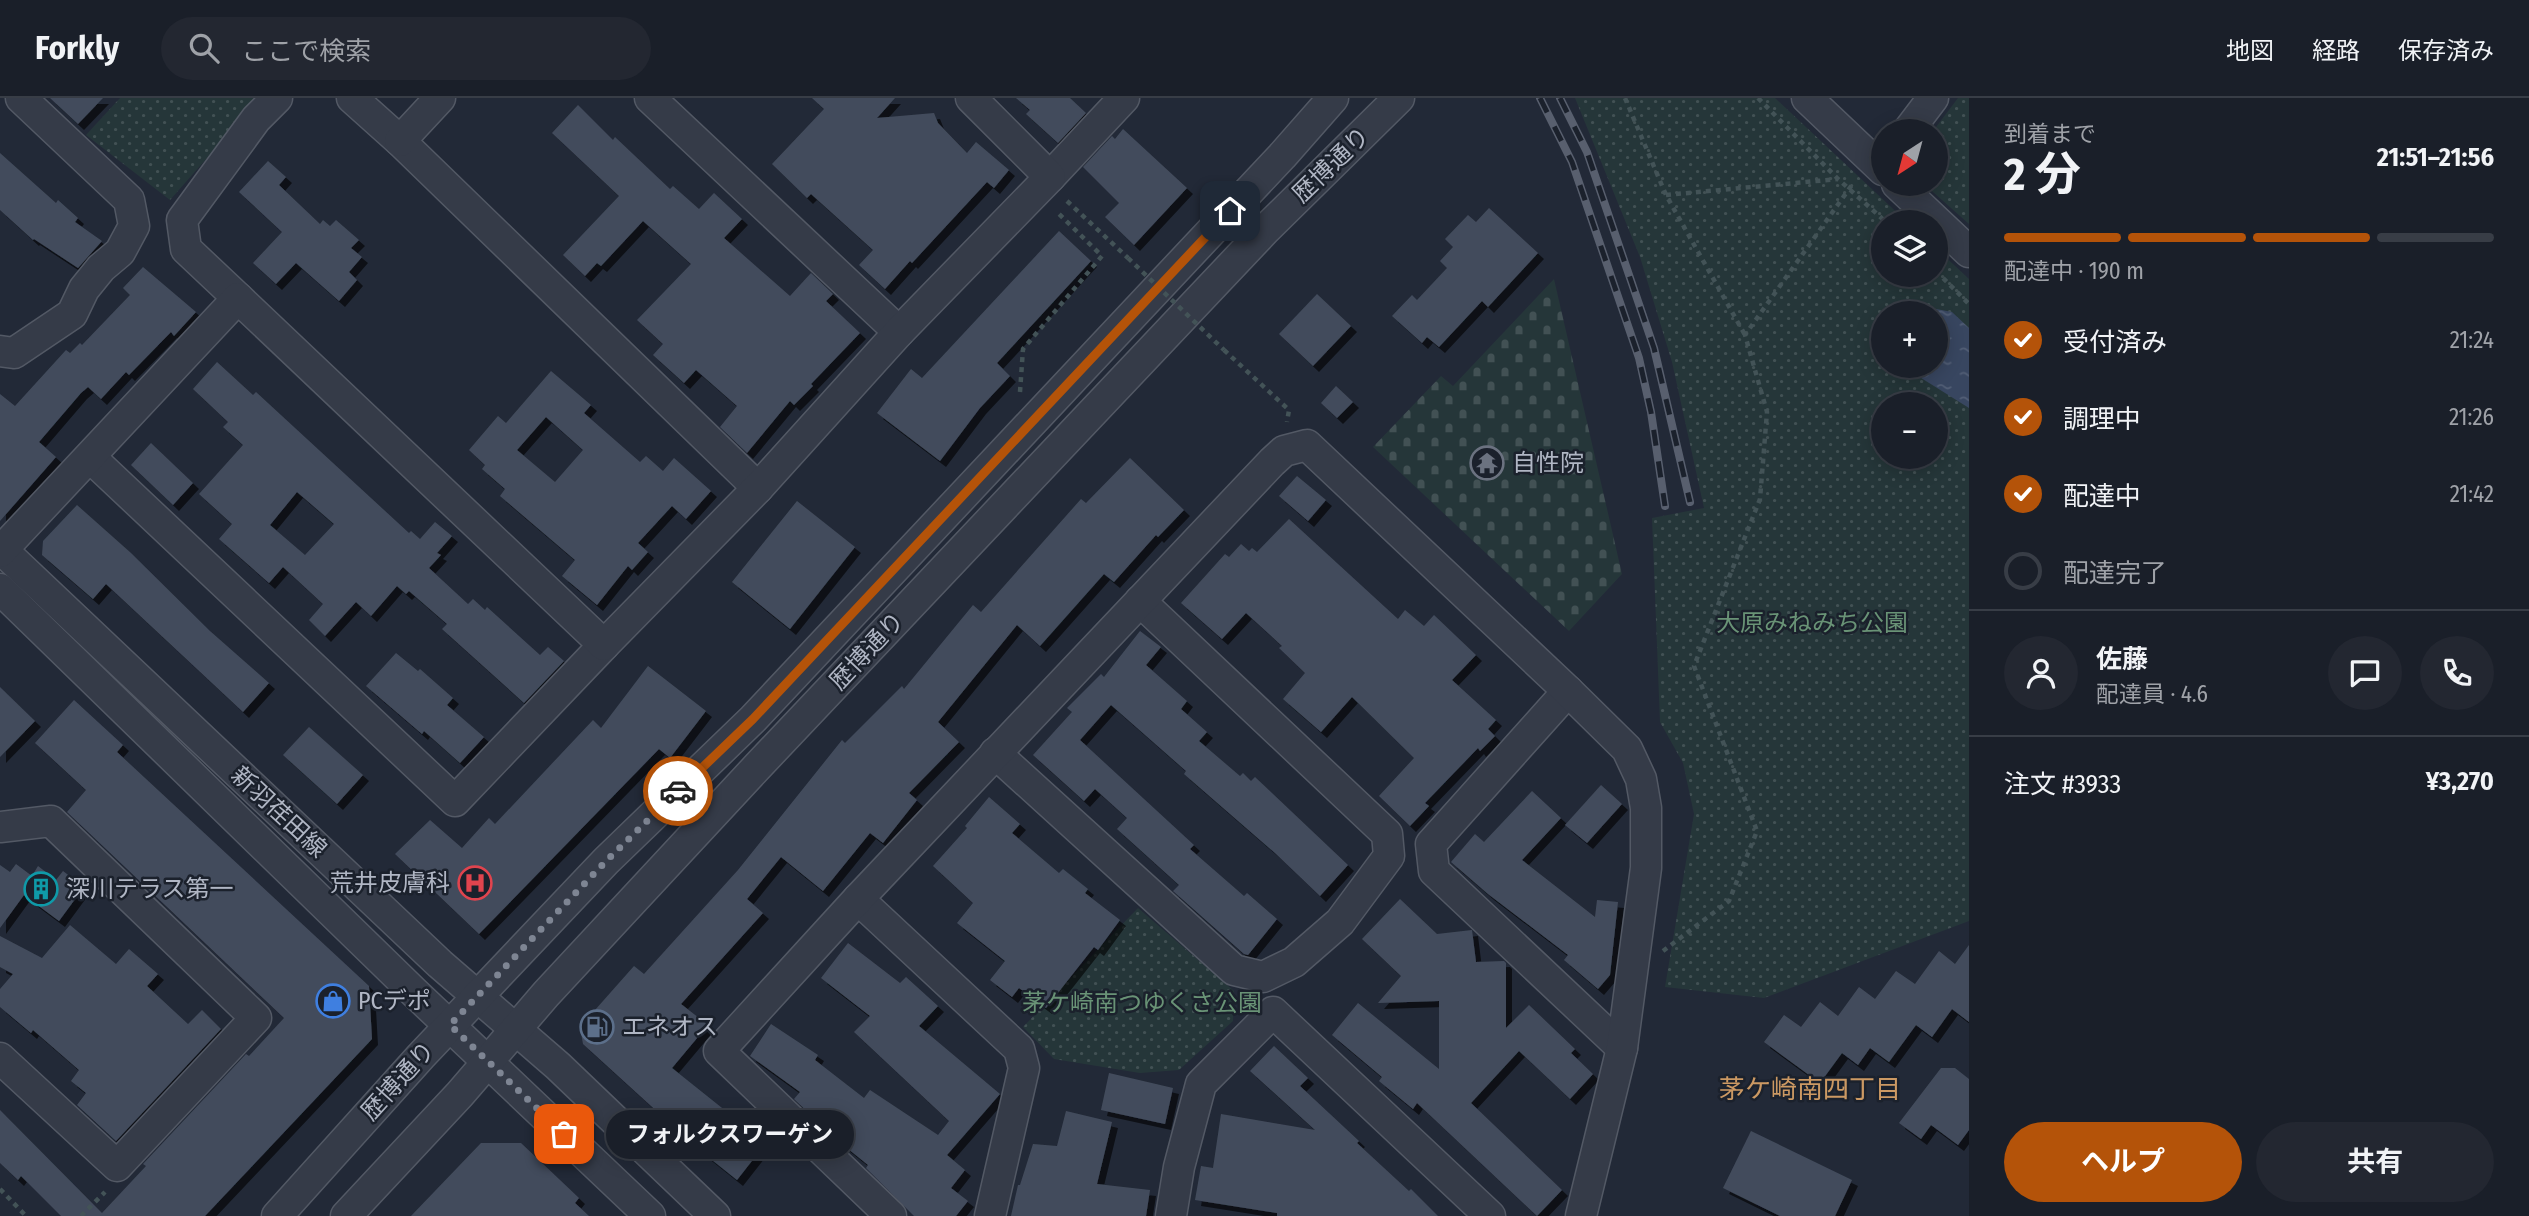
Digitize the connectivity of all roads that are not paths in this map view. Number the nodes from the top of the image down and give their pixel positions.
1 (20, 98) edge
2 (277, 98) edge
3 (352, 98) edge
4 (440, 98) edge
5 (650, 98) edge
6 (971, 98) edge
7 (1124, 98) edge
8 (1333, 98) edge
9 (1399, 98) edge
10 (1807, 98) edge
11 (1933, 98) edge
12 (1917, 119) edge
13 (400, 141) junction
14 (1871, 157) edge
15 (1051, 192) junction
16 (1912, 196) edge
17 (1969, 252) edge
18 (238, 298) junction
19 (899, 332) junction
20 (0, 351) edge
21 (90, 457) junction
22 (758, 488) junction
23 (1, 550) edge
24 (0, 589) edge
25 (1140, 601) junction
26 (604, 645) junction
27 (1568, 691) junction
28 (995, 753) junction
29 (0, 827) edge
30 (858, 899) junction
31 (477, 996) junction
32 (450, 1025) junction
33 (516, 1029) junction
34 (1622, 1048) junction
35 (0, 1058) edge
36 (488, 1062) junction
37 (277, 1216) edge
38 (346, 1216) edge
39 (650, 1216) edge
40 (715, 1216) edge
41 (891, 1216) edge
42 (990, 1216) edge
43 (1171, 1216) edge
44 (1490, 1216) edge
45 (1581, 1216) edge

1 - 20 street
2 - 18 street
3 - 13 street
4 - 13 street
5 - 19 street
6 - 15 street
7 - 15 street
8 - 31 street, 歴博通り
9 - 33 street, 歴博通り
10 - 14 street
11 - 12 street
13 - 22 street
15 - 19 street
16 - 17 street
18 - 21 street
18 - 26 street
19 - 22 street
21 - 23 street
21 - 26 street
22 - 26 street
23 - 31 street, 新羽荏田線
24 - 32 street, 新羽荏田線
25 - 27 street
25 - 28 street
25 - 28 street
27 - 34 street
27 - 34 street
28 - 30 street
29 - 35 street
30 - 41 street
30 - 42 street
31 - 32 street, 歴博通り
31 - 33 street, 新羽荏田線
32 - 36 street, 新羽荏田線
32 - 37 street, 歴博通り
33 - 36 street, 歴博通り
33 - 40 street, 新羽荏田線
34 - 45 street
36 - 38 street, 歴博通り
36 - 39 street, 新羽荏田線
43 - 44 street

